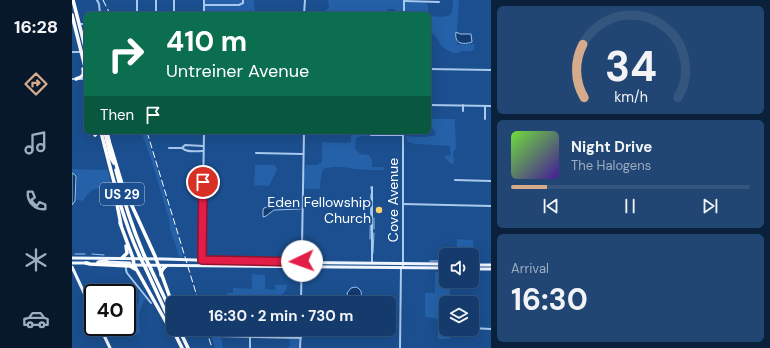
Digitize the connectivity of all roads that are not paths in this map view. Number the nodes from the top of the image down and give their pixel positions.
1 (97, 0) edge
2 (137, 0) edge
3 (156, 0) edge
4 (174, 0) edge
5 (204, 0) edge
6 (243, 0) edge
7 (304, 0) edge
8 (73, 1) edge
9 (404, 1) edge
10 (438, 2) dead end
11 (204, 5) junction
12 (100, 12) edge
13 (137, 12) edge
14 (156, 12) edge
15 (174, 12) edge
16 (204, 12) edge
17 (304, 12) edge
18 (404, 12) edge
19 (72, 15) edge
20 (73, 23) edge
21 (79, 24) junction
22 (84, 24) edge
23 (84, 43) edge
24 (81, 50) junction
25 (72, 52) edge
26 (84, 54) edge
27 (84, 63) edge
28 (431, 69) edge
29 (491, 70) edge
30 (74, 79) edge
31 (431, 105) edge
32 (463, 105) junction
33 (485, 106) junction
34 (491, 106) edge
35 (463, 111) dead end
36 (485, 119) dead end
37 (99, 134) edge
38 (105, 134) edge
39 (108, 134) edge
40 (204, 134) edge
41 (304, 134) edge
42 (387, 134) edge
43 (403, 134) edge
44 (371, 135) dead end
45 (109, 140) junction
46 (204, 146) junction
47 (169, 148) dead end
48 (182, 148) junction
49 (203, 151) junction
50 (256, 153) dead end
51 (303, 154) junction
52 (114, 163) junction
53 (110, 169) junction
54 (455, 180) dead end
55 (491, 181) edge
56 (372, 187) dead end
57 (403, 204) junction
58 (491, 206) edge
59 (120, 223) junction
60 (117, 258) junction
61 (122, 258) junction
62 (107, 260) junction
63 (156, 260) junction
64 (202, 260) junction
65 (72, 261) edge
66 (223, 261) junction
67 (133, 262) junction
68 (302, 262) junction
69 (79, 263) junction
70 (86, 263) junction
71 (372, 263) junction
72 (99, 264) junction
73 (439, 264) edge
74 (126, 265) junction
75 (158, 265) junction
76 (189, 265) junction
77 (202, 265) junction
78 (166, 266) junction
79 (402, 266) junction
80 (72, 267) edge
81 (479, 267) edge
82 (491, 267) edge
83 (439, 268) edge
84 (136, 269) junction
85 (74, 272) junction
86 (162, 276) junction
87 (84, 293) edge
88 (169, 296) edge
89 (301, 296) edge
90 (166, 301) edge
91 (151, 303) dead end
92 (166, 313) edge
93 (479, 328) edge
94 (491, 329) edge
95 (104, 336) edge
96 (183, 336) edge
97 (217, 336) dead end
98 (177, 337) joint
99 (250, 337) junction
100 (301, 338) joint
101 (110, 348) edge
102 (182, 348) edge
103 (188, 348) edge
104 (250, 348) edge
105 (300, 348) edge
106 (400, 348) edge

1 - 12 street
2 - 13 street
3 - 14 street
4 - 15 street
5 - 11 street
6 - 11 street
7 - 17 street
8 - 21 highway
9 - 10 street
9 - 18 street
11 - 16 street
19 - 20 highway
20 - 24 highway
21 - 22 street
21 - 23 highway
24 - 25 street
24 - 26 highway
24 - 27 highway
24 - 30 highway
28 - 29 street
31 - 32 street
32 - 33 street
32 - 35 street
33 - 34 street
33 - 36 street
37 - 53 highway, US 29
38 - 52 highway
39 - 45 highway, US 29
40 - 46 street
41 - 51 street
42 - 44 street
43 - 57 street, Cove Avenue
45 - 52 highway, US 29
45 - 63 highway
46 - 48 street
46 - 49 street
47 - 48 street
48 - 49 street
49 - 64 street
50 - 51 street
51 - 68 street
52 - 90 highway, US 29, bridge
53 - 59 highway
53 - 92 highway, US 29, bridge
54 - 55 street
56 - 71 street
57 - 58 street
57 - 79 street, Cove Avenue
59 - 61 highway
59 - 67 highway
60 - 61 main road
60 - 62 main road
60 - 65 main road
61 - 67 main road
62 - 65 main road
62 - 72 main road
63 - 64 main road
63 - 67 main road
63 - 75 highway
64 - 66 main road
64 - 76 main road
65 - 69 main road
66 - 68 main road
66 - 77 main road
67 - 72 main road
67 - 74 main road
67 - 75 main road
67 - 84 highway
68 - 71 main road
68 - 77 main road
68 - 79 main road
68 - 89 street
69 - 70 main road
69 - 85 main road
70 - 72 main road
70 - 74 highway
71 - 79 main road
72 - 74 main road
73 - 79 main road
74 - 84 highway
74 - 91 street
75 - 78 main road
75 - 86 highway
76 - 77 main road
76 - 78 main road
78 - 86 highway
79 - 83 main road
79 - 106 street, Cove Avenue
80 - 85 main road
81 - 82 main road
84 - 98 highway
85 - 87 main road
86 - 88 highway
93 - 94 street
95 - 101 main road
96 - 103 highway
97 - 99 street
98 - 102 highway, US 29
99 - 100 street
99 - 104 street
100 - 105 street

